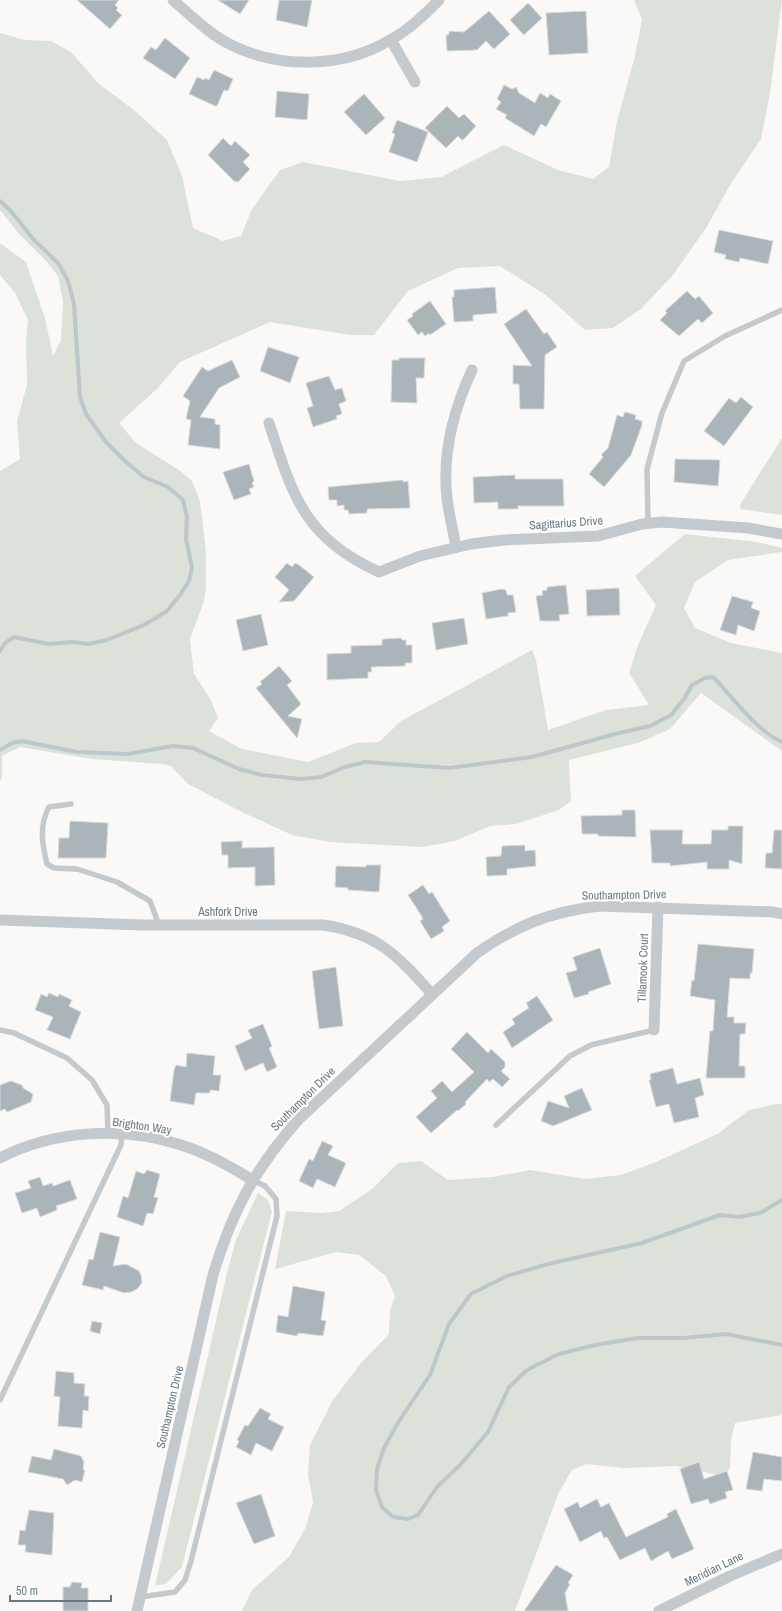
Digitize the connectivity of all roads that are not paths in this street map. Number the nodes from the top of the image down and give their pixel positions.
1 (173, 0) edge
2 (439, 0) edge
3 (391, 40) junction
4 (415, 82) dead end
5 (782, 310) edge
6 (472, 370) dead end
7 (269, 423) dead end
8 (648, 524) junction
9 (782, 534) edge
10 (456, 547) junction
11 (71, 804) dead end
12 (658, 907) junction
13 (782, 914) edge
14 (0, 920) edge
15 (159, 925) junction
16 (432, 994) junction
17 (0, 1030) edge
18 (654, 1030) joint
19 (496, 1124) dead end
20 (108, 1134) junction
21 (122, 1134) junction
22 (0, 1158) edge
23 (252, 1180) junction
24 (0, 1400) edge
25 (782, 1554) edge
26 (140, 1597) junction
27 (137, 1611) edge
28 (659, 1611) edge

1 - 3 street
2 - 3 street
3 - 4 street
5 - 8 lane
6 - 10 street
7 - 10 street, Sagittarius Drive
8 - 9 street, Sagittarius Drive
8 - 10 street, Sagittarius Drive
11 - 15 lane
12 - 13 street, Southampton Drive
12 - 16 street, Southampton Drive
12 - 18 street, Tillamook Court
14 - 15 street, Ashfork Drive
15 - 16 street, Ashfork Drive
16 - 23 street, Southampton Drive
17 - 20 lane
18 - 19 lane
20 - 21 street, Brighton Way
20 - 22 street, Brighton Way
21 - 23 street, Brighton Way
21 - 24 lane
23 - 26 street, Southampton Drive
23 - 26 lane
25 - 28 street, Meridian Lane
26 - 27 street, Southampton Drive

